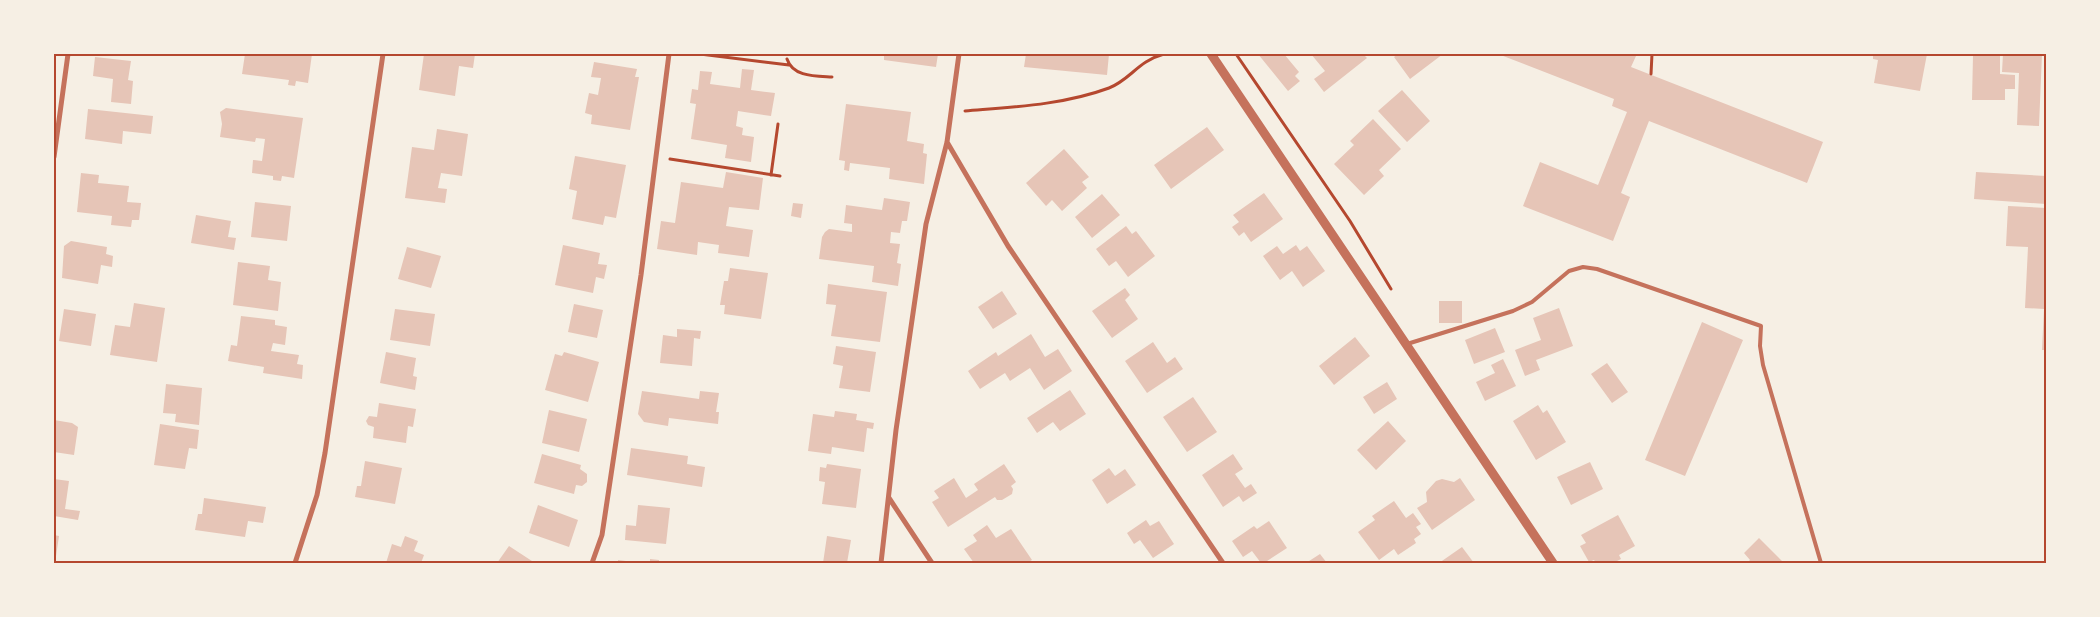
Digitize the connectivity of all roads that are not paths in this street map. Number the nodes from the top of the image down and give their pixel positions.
1 (68, 54) edge
2 (383, 54) edge
3 (669, 54) edge
4 (959, 54) edge
5 (1211, 54) edge
6 (947, 142) junction
7 (54, 157) edge
8 (1405, 345) junction
9 (889, 497) junction
10 (295, 563) edge
11 (592, 563) edge
12 (881, 563) edge
13 (932, 563) edge
14 (1222, 563) edge
15 (1553, 563) edge
16 (1821, 563) edge

1 - 7 street
2 - 10 street
3 - 11 street
4 - 6 street
5 - 8 street
6 - 9 street
6 - 14 street
8 - 15 street
8 - 16 lane
9 - 12 street
9 - 13 street

